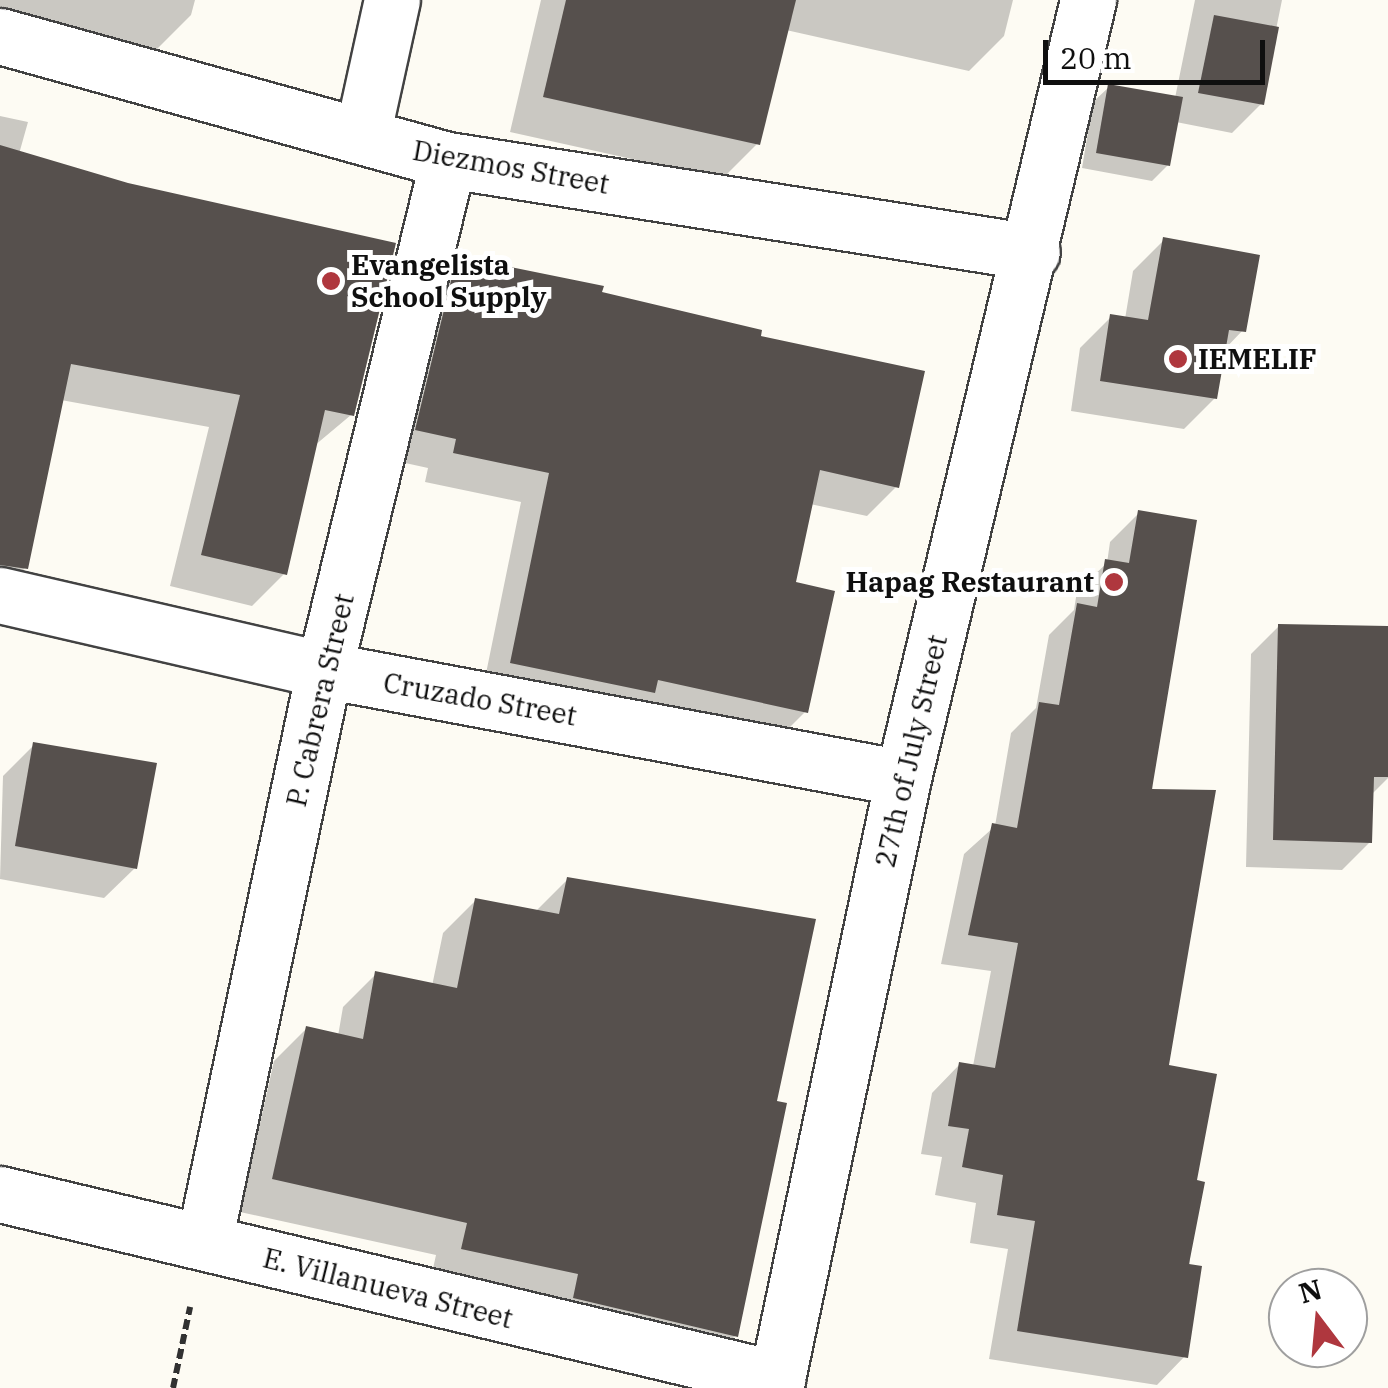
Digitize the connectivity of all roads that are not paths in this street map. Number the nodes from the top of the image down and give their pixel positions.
1 (392, 0) edge
2 (1088, 0) edge
3 (0, 36) edge
4 (362, 136) junction
5 (448, 160) junction
6 (1032, 252) junction
7 (0, 595) edge
8 (324, 670) junction
9 (903, 778) junction
10 (0, 1194) edge
11 (204, 1242) junction
12 (776, 1384) edge

1 - 4 street
2 - 6 street, 27th of July Street
3 - 4 street, Diezmos Street
4 - 5 street, Diezmos Street
5 - 6 street, Diezmos Street
5 - 8 street, P. Cabrera Street
6 - 9 street, 27th of July Street
7 - 8 street, Cruzado Street
8 - 9 street, Cruzado Street
8 - 11 street, P. Cabrera Street
9 - 12 street, 27th of July Street
10 - 11 street, E. Villanueva Street
11 - 12 street, E. Villanueva Street

